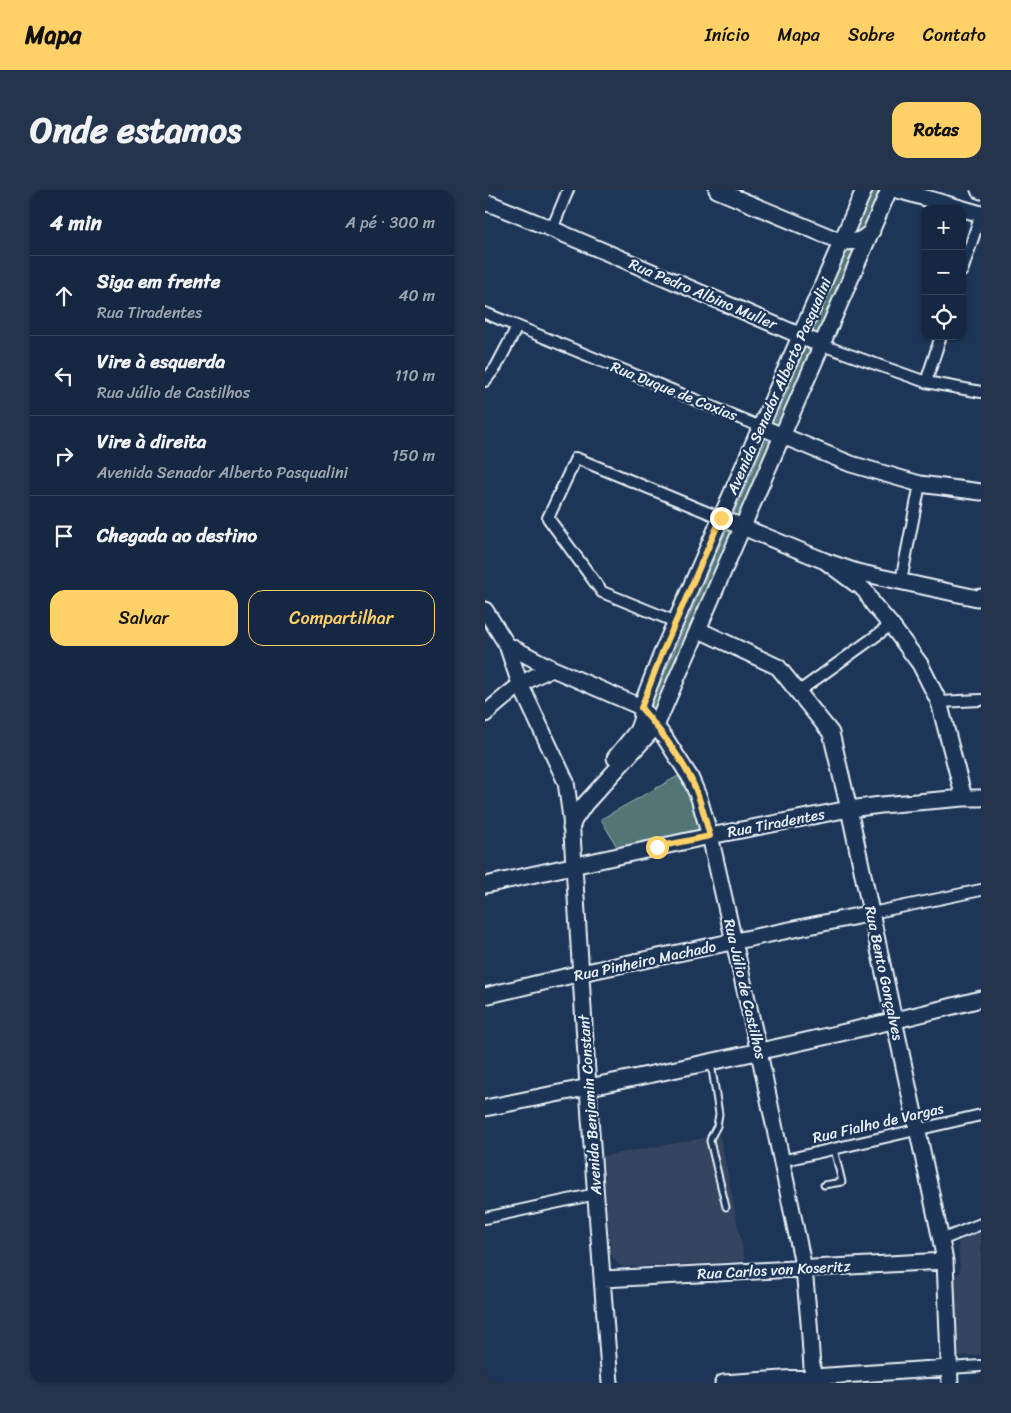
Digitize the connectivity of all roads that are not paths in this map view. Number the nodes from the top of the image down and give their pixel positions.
1 (568, 190) edge
2 (717, 190) edge
3 (864, 190) edge
4 (889, 190) edge
5 (898, 190) edge
6 (485, 203) edge
7 (981, 214) edge
8 (552, 229) junction
9 (871, 231) junction
10 (842, 242) junction
11 (966, 260) edge
12 (485, 313) edge
13 (517, 327) junction
14 (800, 336) junction
15 (940, 340) edge
16 (822, 345) junction
17 (485, 381) edge
18 (926, 382) junction
19 (981, 392) edge
20 (761, 427) junction
21 (783, 436) junction
22 (920, 484) junction
23 (981, 492) edge
24 (721, 518) junction
25 (743, 528) junction
26 (862, 581) junction
27 (901, 581) junction
28 (981, 597) edge
29 (485, 610) edge
30 (675, 622) junction
31 (891, 625) junction
32 (699, 630) junction
33 (507, 644) junction
34 (553, 669) junction
35 (520, 684) junction
36 (799, 692) junction
37 (981, 700) edge
38 (939, 702) junction
39 (641, 708) junction
40 (485, 714) edge
41 (657, 726) junction
42 (567, 785) junction
43 (964, 798) junction
44 (981, 798) edge
45 (586, 799) junction
46 (849, 809) junction
47 (571, 823) junction
48 (710, 836) junction
49 (574, 865) junction
50 (485, 885) edge
51 (981, 890) edge
52 (872, 913) junction
53 (734, 942) junction
54 (581, 973) junction
55 (485, 996) edge
56 (981, 999) edge
57 (894, 1022) junction
58 (759, 1052) junction
59 (711, 1063) junction
60 (589, 1087) junction
61 (485, 1108) edge
62 (981, 1115) edge
63 (917, 1129) junction
64 (834, 1148) junction
65 (781, 1161) junction
66 (824, 1186) dead end
67 (596, 1194) junction
68 (726, 1207) dead end
69 (485, 1218) edge
70 (981, 1224) edge
71 (941, 1240) junction
72 (945, 1261) junction
73 (804, 1269) junction
74 (603, 1279) junction
75 (981, 1366) edge
76 (949, 1368) junction
77 (812, 1380) edge
78 (610, 1383) edge
79 (723, 1383) edge
80 (950, 1383) edge

1 - 8 street
2 - 10 street
3 - 10 street, Avenida Senador Alberto Pasqualini
4 - 9 street, Avenida Senador Alberto Pasqualini
5 - 7 street
6 - 8 street, Rua Pedro Albino Muller
7 - 11 street
8 - 14 street, Rua Pedro Albino Muller
9 - 10 street
9 - 16 street, Avenida Senador Alberto Pasqualini
10 - 14 street, Avenida Senador Alberto Pasqualini
12 - 13 street, Rua Duque de Caxias
13 - 17 street
13 - 20 street, Rua Duque de Caxias
14 - 16 street, Rua Pedro Albino Muller
14 - 20 street, Avenida Senador Alberto Pasqualini
15 - 18 street
16 - 18 street, Rua Pedro Albino Muller
16 - 21 street, Avenida Senador Alberto Pasqualini
18 - 19 street, Rua Pedro Albino Muller
20 - 21 street, Rua Duque de Caxias
20 - 24 street, Avenida Senador Alberto Pasqualini
21 - 22 street, Rua Duque de Caxias
21 - 25 street, Avenida Senador Alberto Pasqualini
22 - 23 street, Rua Duque de Caxias
22 - 27 street
24 - 25 street
24 - 30 street, Avenida Senador Alberto Pasqualini
24 - 30 street
25 - 26 street
25 - 32 street, Avenida Senador Alberto Pasqualini
26 - 27 street
26 - 31 street
27 - 28 street
29 - 33 street, Avenida Benjamin Constant
30 - 39 street, Avenida Senador Alberto Pasqualini
31 - 36 street
31 - 38 street
32 - 36 street, Rua Bento Gonçalves
32 - 41 street, Avenida Senador Alberto Pasqualini
33 - 34 street, Rua Júlio de Castilhos
33 - 35 street, Avenida Benjamin Constant
34 - 35 street
34 - 39 street, Rua Júlio de Castilhos
35 - 40 street
35 - 42 street, Avenida Benjamin Constant
36 - 46 street, Rua Bento Gonçalves
37 - 38 street
38 - 43 street
39 - 41 street, Rua Júlio de Castilhos
39 - 45 street, Avenida Senador Alberto Pasqualini
41 - 45 street, Avenida Senador Alberto Pasqualini
41 - 48 street, Rua Júlio de Castilhos
42 - 45 street
42 - 47 street, Avenida Benjamin Constant
43 - 44 street, Rua Tiradentes
43 - 46 street, Rua Tiradentes
45 - 47 street, Avenida Senador Alberto Pasqualini
46 - 48 street, Rua Tiradentes
46 - 52 street, Rua Bento Gonçalves
47 - 49 street, Avenida Benjamin Constant
48 - 49 street, Rua Tiradentes
48 - 53 street, Rua Júlio de Castilhos
49 - 50 street, Rua Tiradentes
49 - 54 street, Avenida Benjamin Constant
51 - 52 street, Rua Pinheiro Machado
52 - 53 street, Rua Pinheiro Machado
52 - 57 street, Rua Bento Gonçalves
53 - 54 street, Rua Pinheiro Machado
53 - 58 street, Rua Júlio de Castilhos
54 - 55 street, Rua Pinheiro Machado
54 - 60 street, Avenida Benjamin Constant
56 - 57 street
57 - 58 street
57 - 63 street, Rua Bento Gonçalves
58 - 59 street
58 - 65 street, Rua Júlio de Castilhos
59 - 60 street
59 - 68 lane
60 - 61 street
60 - 67 street, Avenida Benjamin Constant
62 - 63 street, Rua Fialho de Vargas
63 - 64 street, Rua Fialho de Vargas
63 - 71 street, Rua Bento Gonçalves
64 - 65 street, Rua Fialho de Vargas
64 - 66 lane
65 - 73 street, Rua Júlio de Castilhos
67 - 69 street
67 - 74 street, Avenida Benjamin Constant
70 - 71 street
71 - 72 street, Rua Bento Gonçalves
72 - 73 street, Rua Carlos von Koseritz
72 - 76 street, Rua Bento Gonçalves
73 - 74 street, Rua Carlos von Koseritz
73 - 77 street, Rua Júlio de Castilhos
74 - 78 street, Avenida Benjamin Constant
75 - 76 street
76 - 77 street
76 - 80 street, Rua Bento Gonçalves
77 - 79 street

